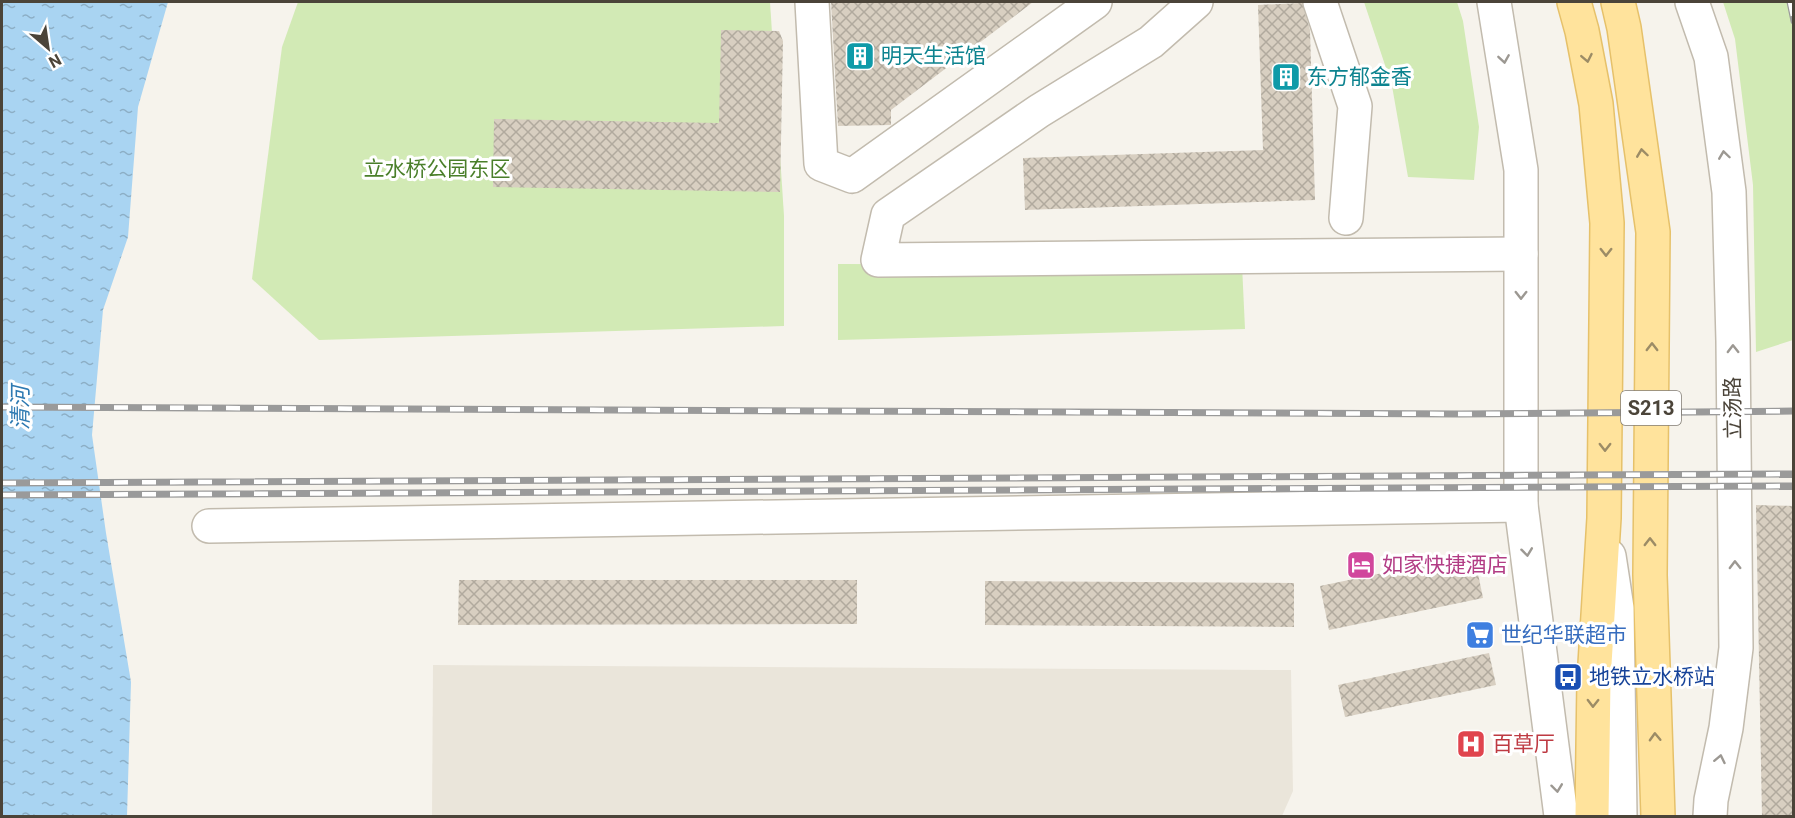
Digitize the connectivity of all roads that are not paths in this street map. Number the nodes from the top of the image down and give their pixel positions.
1 (813, 2) edge
2 (1095, 2) edge
3 (1196, 2) edge
4 (1320, 2) edge
5 (1494, 2) edge
6 (1574, 2) edge
7 (1618, 2) edge
8 (1692, 2) edge
9 (1346, 218) dead end
10 (1521, 254) junction
11 (1521, 505) junction
12 (1604, 518) junction
13 (208, 526) dead end
14 (1561, 816) edge
15 (1592, 816) edge
16 (1620, 816) edge
17 (1658, 816) edge
18 (1710, 816) edge

1 - 2 street
3 - 10 street
4 - 9 street
5 -> 10 street
6 -> 12 main road, S213
17 -> 7 main road, S213
18 -> 8 street, 立汤路
10 -> 11 street
11 - 13 street
11 -> 14 street
12 -> 15 main road, S213
12 - 16 street

